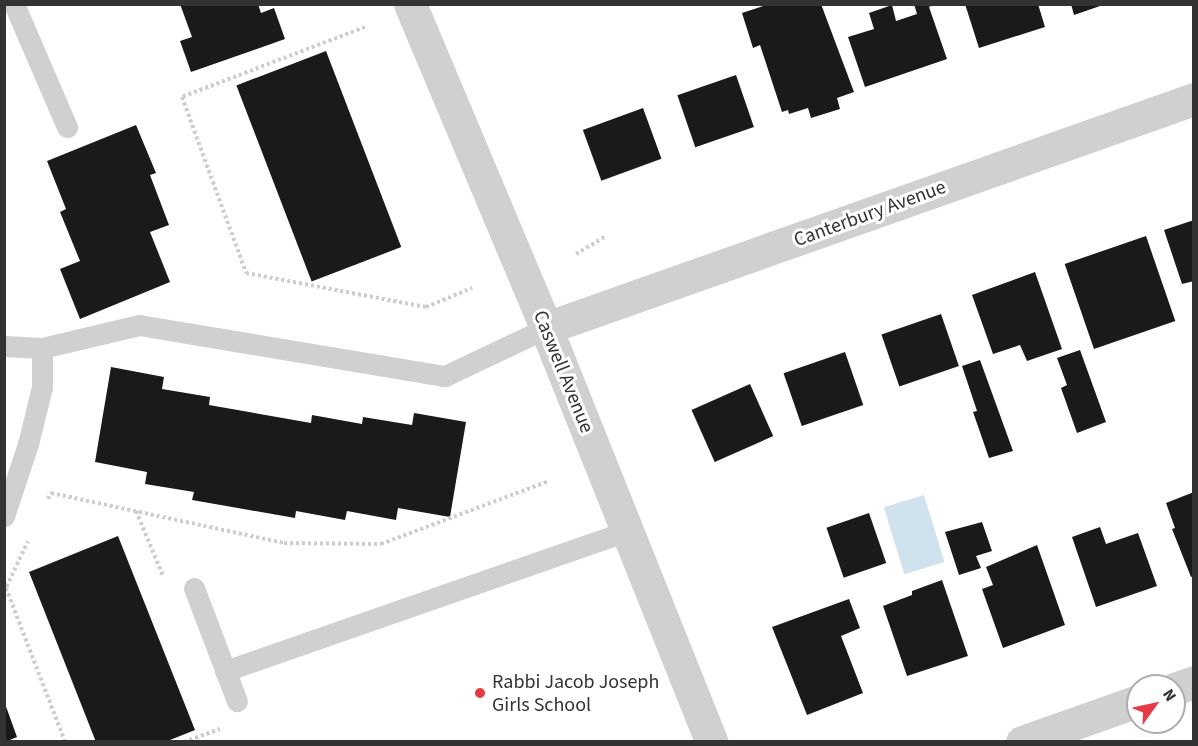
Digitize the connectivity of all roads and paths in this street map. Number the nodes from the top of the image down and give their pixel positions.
1 (14, 4) edge
2 (410, 4) edge
3 (365, 27) dead end
4 (1194, 99) edge
5 (67, 127) dead end
6 (604, 237) dead end
7 (576, 254) dead end
8 (472, 288) dead end
9 (546, 328) junction
10 (4, 346) edge
11 (42, 348) junction
12 (549, 481) dead end
13 (46, 503) dead end
14 (4, 516) edge
15 (627, 531) junction
16 (31, 535) dead end
17 (194, 588) dead end
18 (5, 590) edge
19 (225, 671) junction
20 (237, 701) dead end
21 (1126, 705) edge
22 (66, 741) edge
23 (712, 741) edge
24 (1022, 741) edge

1 - 5 lane
2 - 9 street, Caswell Avenue
3 - 8 path
4 - 9 street, Canterbury Avenue
6 - 7 path
9 - 11 lane
9 - 15 street, Caswell Avenue
10 - 11 lane
11 - 14 lane
12 - 13 path
15 - 19 lane
15 - 23 street, Caswell Avenue
16 - 18 path
17 - 19 lane
18 - 22 path
19 - 20 lane
21 - 24 street

